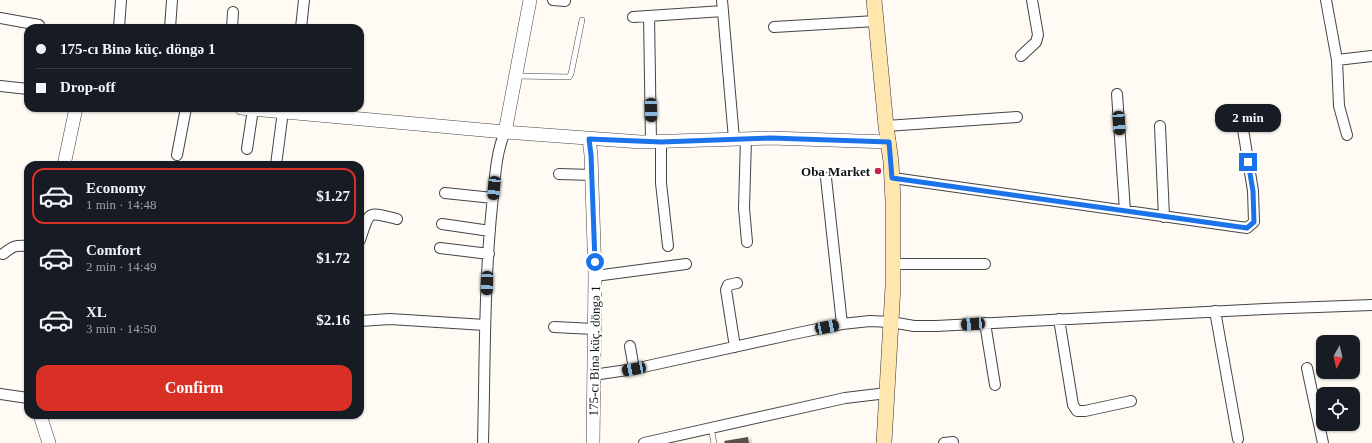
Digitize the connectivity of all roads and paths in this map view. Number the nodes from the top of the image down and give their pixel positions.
1 (121, 0) edge
2 (172, 0) edge
3 (304, 0) edge
4 (530, 0) edge
5 (553, 0) edge
6 (722, 0) edge
7 (874, 0) edge
8 (1032, 0) edge
9 (1326, 0) edge
10 (565, 1) dead end
11 (723, 11) junction
12 (233, 12) dead end
13 (649, 16) junction
14 (633, 17) dead end
15 (0, 18) edge
16 (582, 20) dead end
17 (876, 21) junction
18 (33, 24) edge
19 (119, 24) edge
20 (170, 24) edge
21 (232, 24) edge
22 (301, 24) edge
23 (774, 27) dead end
24 (1021, 56) dead end
25 (1372, 56) edge
26 (1337, 60) junction
27 (515, 76) junction
28 (0, 86) edge
29 (24, 89) edge
30 (1117, 94) dead end
31 (75, 112) edge
32 (185, 112) edge
33 (247, 112) edge
34 (292, 112) edge
35 (302, 112) edge
36 (1017, 117) dead end
37 (1241, 117) dead end
38 (886, 126) junction
39 (1160, 126) dead end
40 (505, 132) junction
41 (1346, 136) dead end
42 (740, 138) junction
43 (589, 139) junction
44 (656, 142) junction
45 (889, 142) junction
46 (247, 149) dead end
47 (177, 155) dead end
48 (65, 161) edge
49 (277, 161) edge
50 (559, 174) dead end
51 (592, 175) junction
52 (826, 178) dead end
53 (892, 178) junction
54 (445, 193) dead end
55 (493, 198) junction
56 (1125, 211) junction
57 (1164, 217) junction
58 (397, 219) dead end
59 (442, 224) dead end
60 (364, 229) edge
61 (490, 231) junction
62 (747, 242) dead end
63 (24, 246) edge
64 (668, 246) dead end
65 (440, 248) dead end
66 (3, 254) dead end
67 (489, 254) junction
68 (686, 264) dead end
69 (893, 264) junction
70 (984, 264) dead end
71 (595, 276) junction
72 (737, 283) dead end
73 (1372, 305) edge
74 (1215, 311) junction
75 (1059, 319) junction
76 (364, 321) edge
77 (891, 322) junction
78 (985, 323) junction
79 (842, 324) junction
80 (485, 326) junction
81 (554, 327) dead end
82 (594, 329) junction
83 (630, 346) dead end
84 (734, 347) junction
85 (1307, 368) dead end
86 (634, 369) junction
87 (593, 375) junction
88 (995, 385) dead end
89 (887, 393) junction
90 (0, 394) edge
91 (24, 397) edge
92 (1131, 401) dead end
93 (41, 419) edge
94 (711, 428) junction
95 (1238, 439) dead end
96 (49, 443) edge
97 (483, 443) edge
98 (593, 443) edge
99 (644, 443) edge
100 (714, 443) edge
101 (884, 443) edge
102 (1323, 443) edge

1 - 19 street
2 - 20 street
3 - 22 street
4 - 27 street
5 - 10 street
6 - 11 street
7 - 17 main road
8 - 24 street
9 - 26 street
11 - 13 street
11 - 42 street
12 - 21 street
13 - 14 street
13 - 44 street
15 - 18 street
16 - 27 lane
17 - 23 street
17 - 38 main road
25 - 26 street
26 - 41 street
27 - 40 street
28 - 29 street
30 - 56 street
31 - 48 street
32 - 47 street
33 - 46 street
34 - 49 street
35 - 40 street
36 - 38 street
37 - 57 street
38 - 45 main road
39 - 57 street
40 - 43 street
40 - 55 street
42 - 44 street
42 - 45 street
42 - 62 street
43 - 44 street
43 - 51 street, 175-cı Binə küç. döngə 1
44 - 64 street
45 - 53 main road
50 - 51 street
51 - 71 street, 175-cı Binə küç. döngə 1
52 - 79 street
53 - 56 street
53 - 69 main road
54 - 55 street
55 - 61 street
56 - 57 street
58 - 60 street
59 - 61 street
61 - 67 street
63 - 66 street
65 - 67 street
67 - 80 street
68 - 71 street
69 - 70 street
69 - 77 main road
71 - 82 street, 175-cı Binə küç. döngə 1
72 - 84 street
73 - 74 street
74 - 75 street
74 - 95 street
75 - 78 street
75 - 92 street
76 - 80 street
77 - 78 street
77 - 79 street
77 - 89 main road
78 - 88 street
79 - 84 street
80 - 97 street
81 - 82 street
82 - 87 street, 175-cı Binə küç. döngə 1
83 - 86 street
84 - 86 street
85 - 102 street
86 - 87 street
87 - 98 street, 175-cı Binə küç. döngə 1
89 - 94 street
89 - 101 main road
90 - 91 street
93 - 96 street
94 - 99 street
94 - 100 lane

